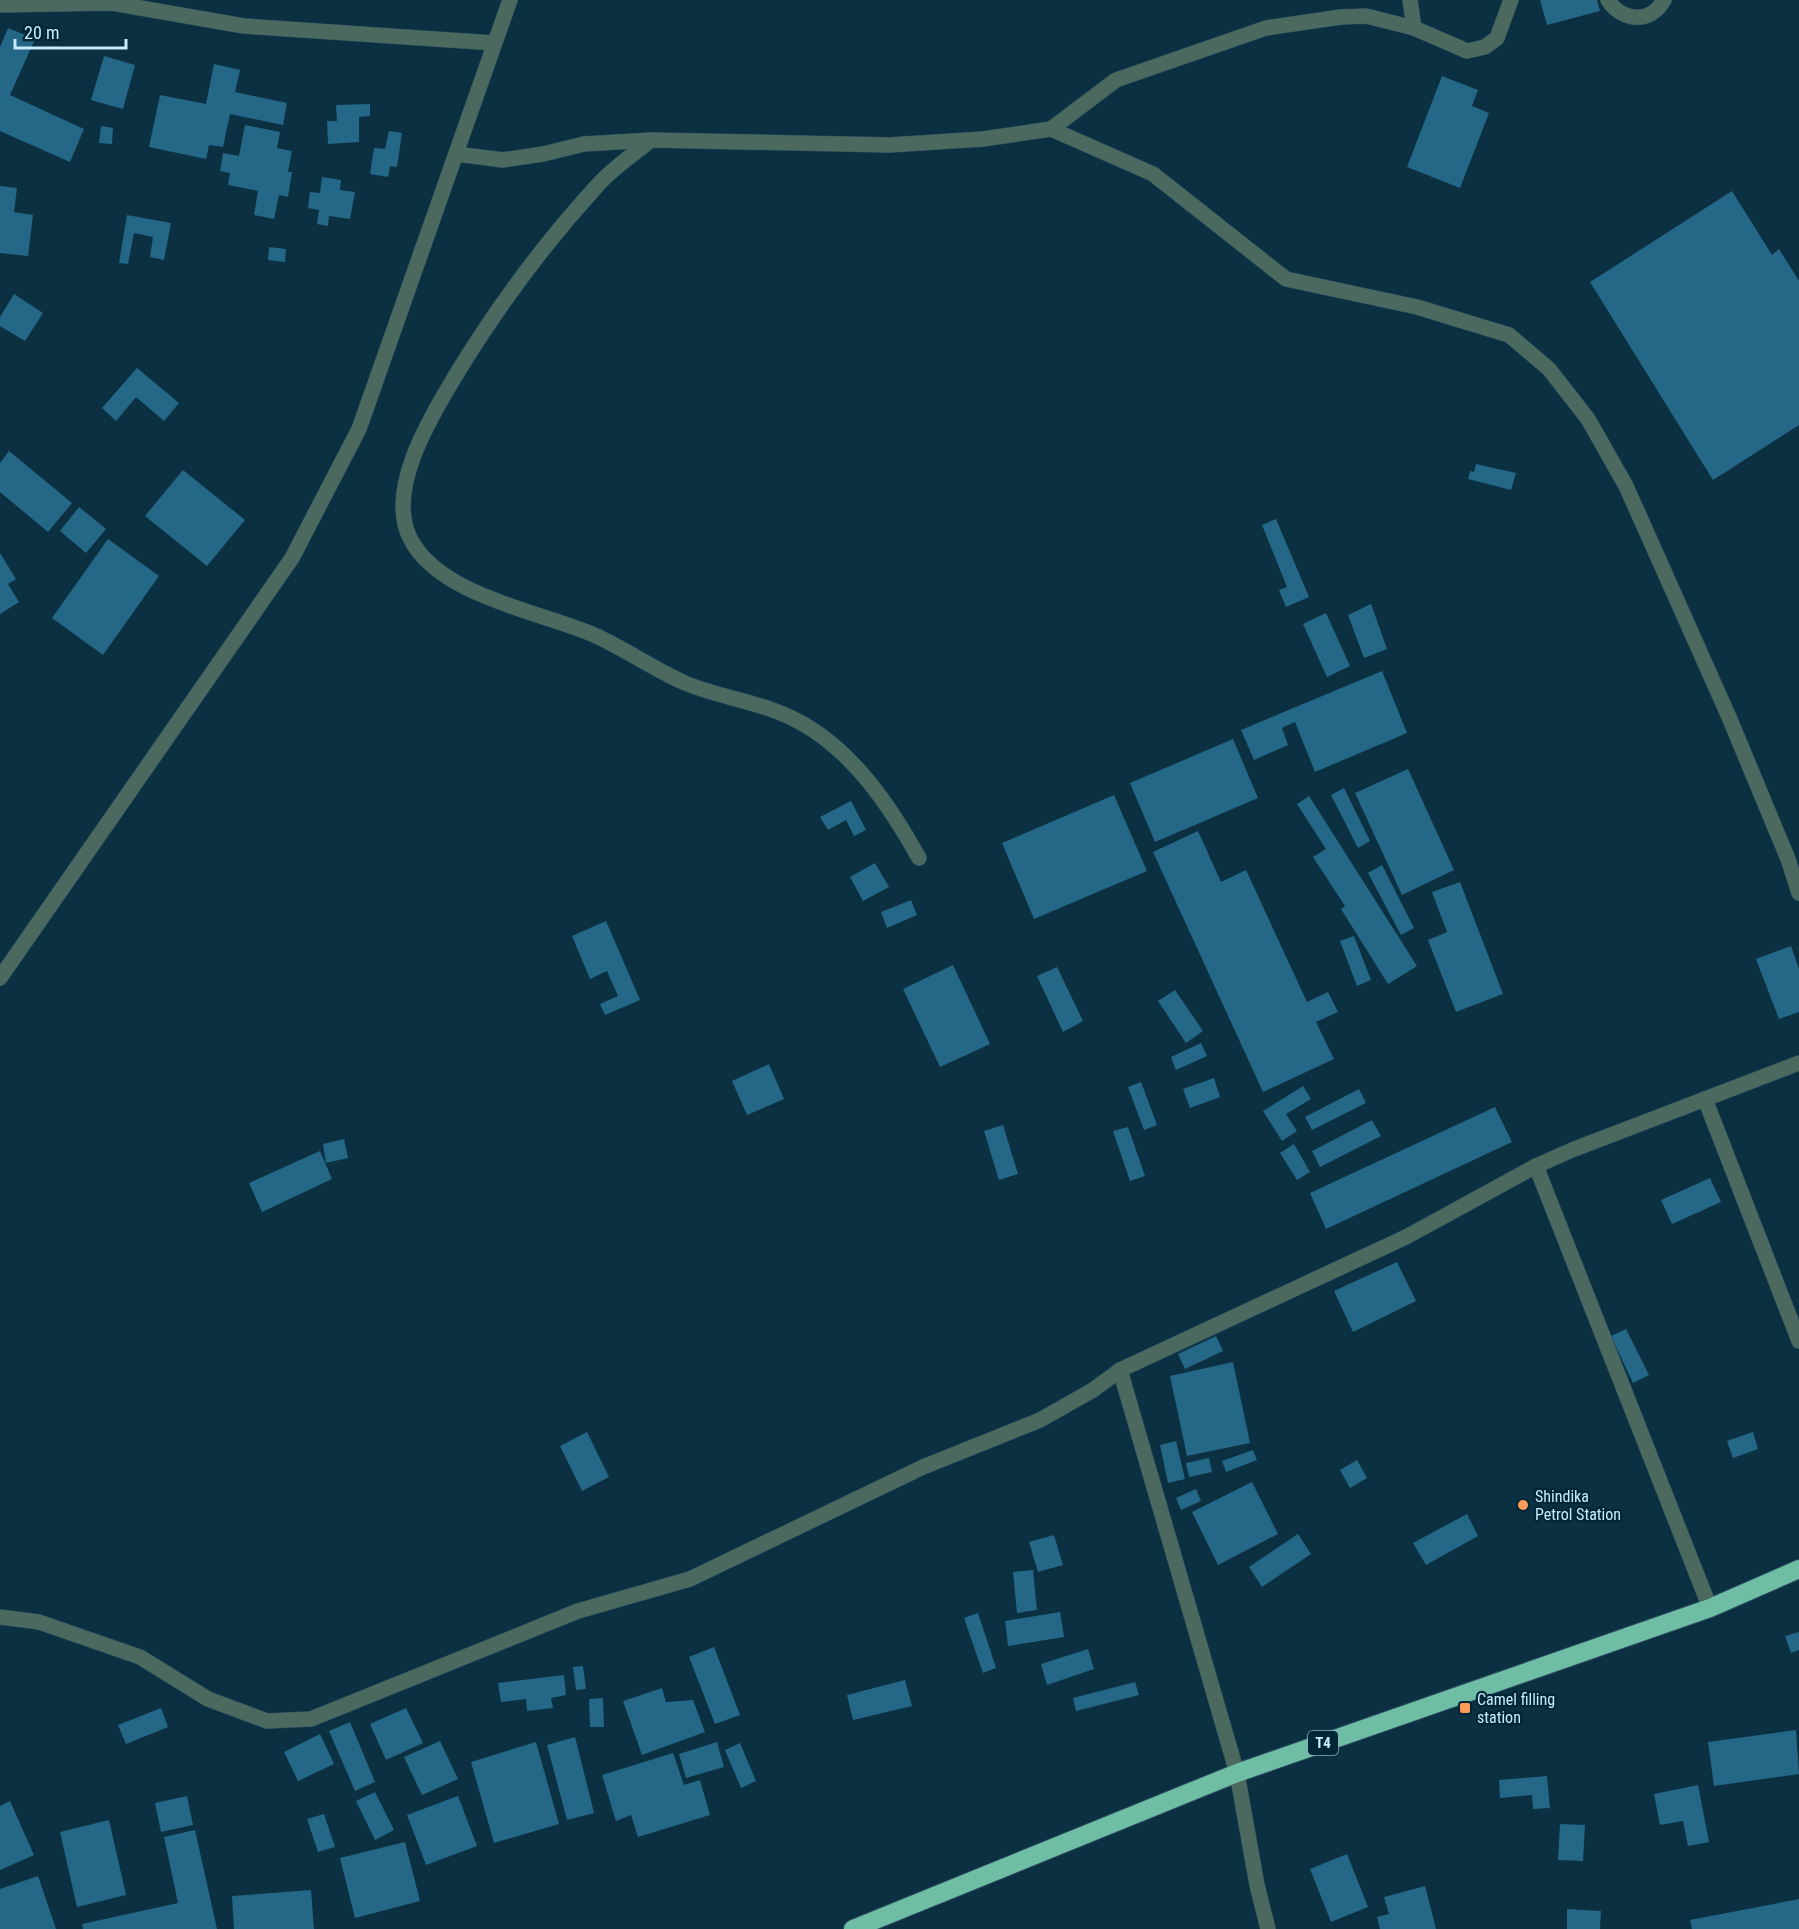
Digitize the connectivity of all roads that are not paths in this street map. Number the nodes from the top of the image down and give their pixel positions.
1 (510, 0) edge
2 (1410, 0) edge
3 (1511, 0) edge
4 (1608, 0) edge
5 (1664, 0) edge
6 (0, 5) edge
7 (1414, 28) junction
8 (494, 43) junction
9 (1051, 129) junction
10 (651, 140) junction
11 (456, 154) junction
12 (919, 858) dead end
13 (1799, 892) edge
14 (0, 978) edge
15 (1799, 1063) edge
16 (1705, 1100) junction
17 (1536, 1166) junction
18 (1799, 1341) edge
19 (1120, 1370) junction
20 (1799, 1569) edge
21 (1710, 1608) junction
22 (0, 1617) edge
23 (1238, 1773) junction
24 (853, 1929) edge
25 (1268, 1929) edge

1 - 8 street
2 - 7 street
3 - 7 street
4 - 5 street
6 - 8 street
7 - 9 street
8 - 11 street
9 - 10 street
9 - 13 street
10 - 11 street
10 - 12 street
11 - 14 street
15 - 16 street
16 - 17 street
16 - 18 street
17 - 19 street
17 - 21 street
19 - 22 street
19 - 23 street
20 - 21 highway, T4
21 - 23 highway, T4
23 - 24 highway, T4
23 - 25 street

